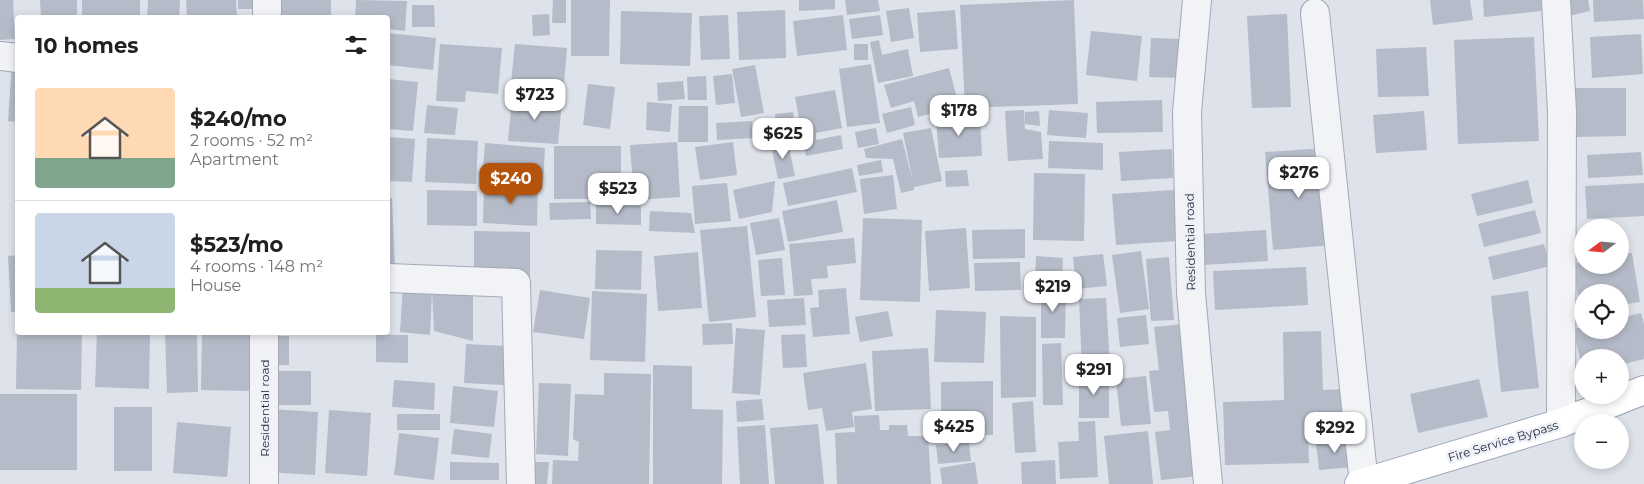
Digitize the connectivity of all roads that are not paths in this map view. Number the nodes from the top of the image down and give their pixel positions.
1 (267, 0) edge
2 (1197, 0) edge
3 (1556, 0) edge
4 (1315, 13) dead end
5 (267, 15) edge
6 (0, 56) edge
7 (15, 58) edge
8 (390, 278) edge
9 (264, 335) edge
10 (1644, 390) edge
11 (1561, 423) junction
12 (264, 484) edge
13 (520, 484) edge
14 (1208, 484) edge
15 (1363, 484) edge

1 - 5 street
2 - 14 street, Residential road
3 - 11 street
4 - 15 street
6 - 7 street
8 - 13 street
9 - 12 street, Residential road
10 - 11 main road, Fire Service Bypass
11 - 15 main road, Fire Service Bypass

